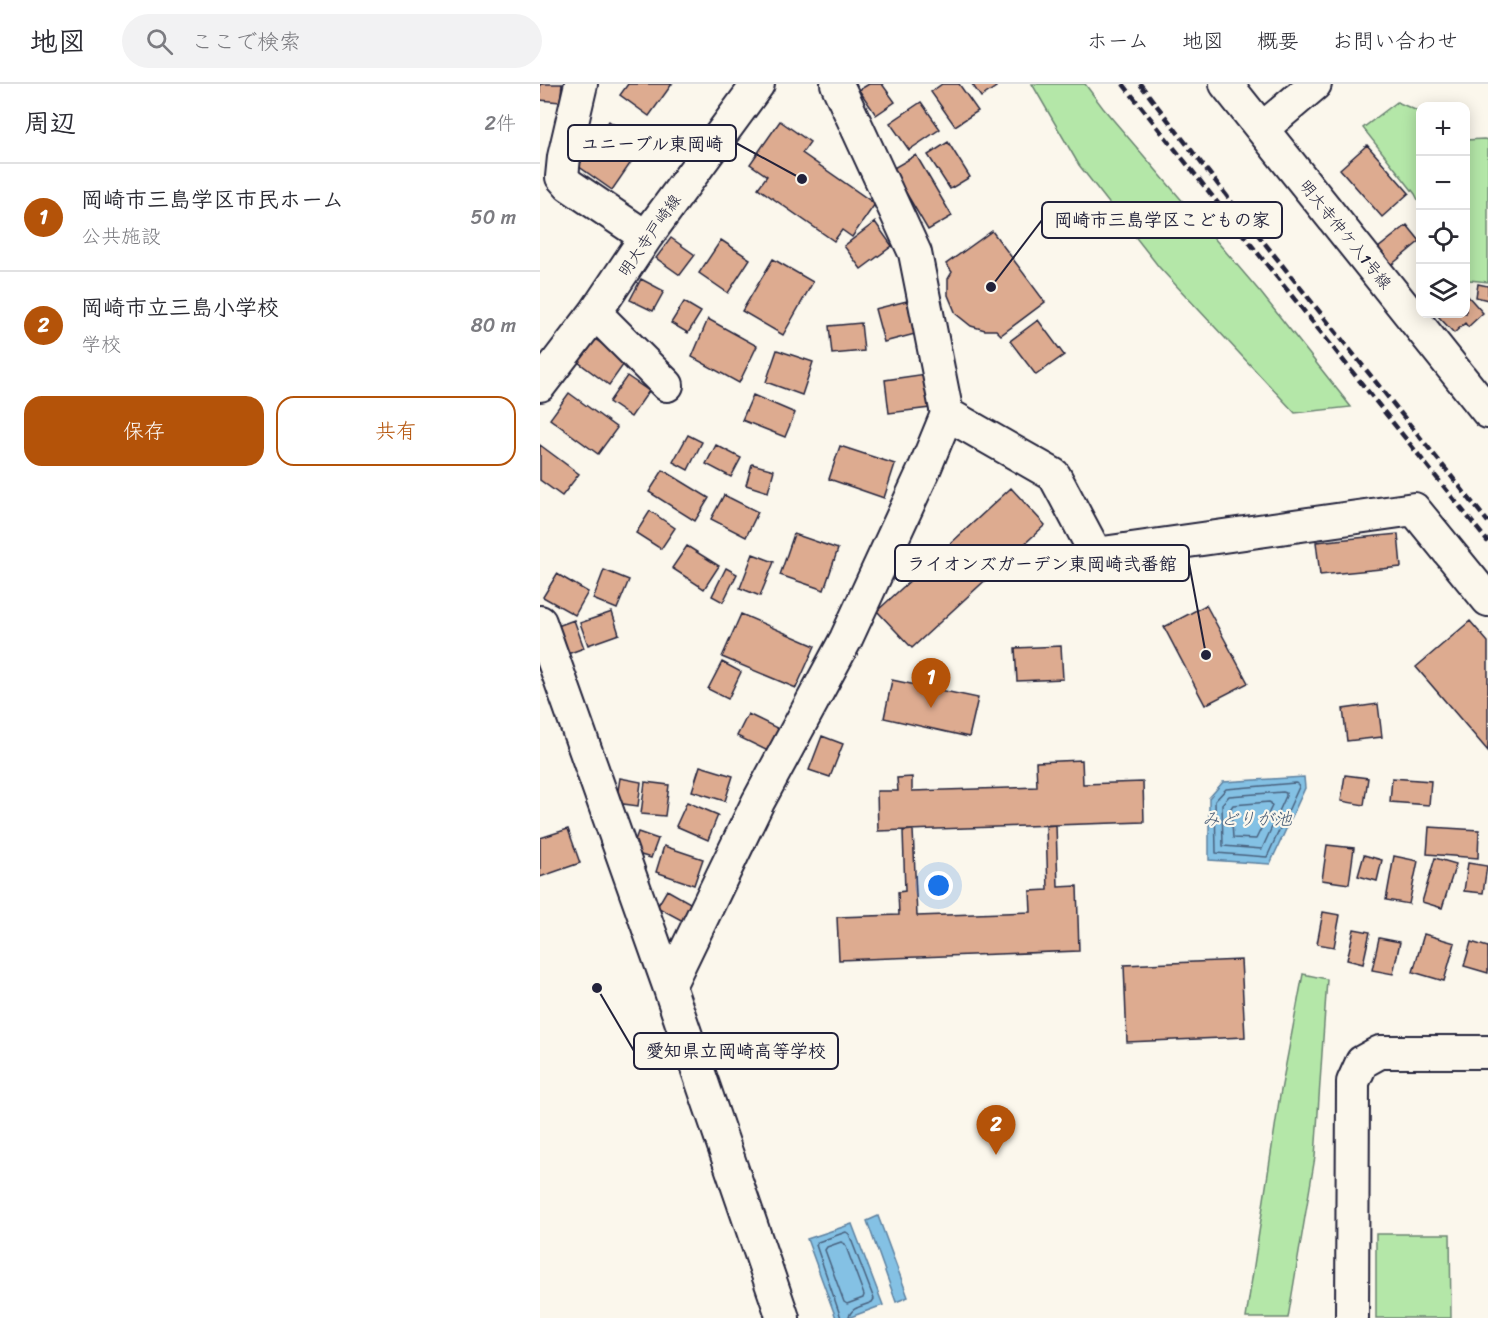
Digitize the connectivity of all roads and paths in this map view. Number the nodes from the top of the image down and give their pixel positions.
1 (581, 84) edge
2 (758, 84) edge
3 (837, 84) edge
4 (1226, 84) edge
5 (1315, 84) edge
6 (1262, 129) junction
7 (646, 237) junction
8 (595, 313) junction
9 (540, 385) edge
10 (667, 385) dead end
11 (1488, 412) edge
12 (947, 414) junction
13 (1488, 600) edge
14 (540, 622) edge
15 (669, 986) junction
16 (1488, 1052) edge
17 (783, 1318) edge
18 (1353, 1318) edge

1 - 7 street
2 - 7 street, 明大寺戸崎線
3 - 12 street
4 - 6 street, 明大寺仲ケ入1号線
5 - 6 street
6 - 11 street, 明大寺仲ケ入1号線
7 - 8 street, 明大寺戸崎線
8 - 9 street, 明大寺戸崎線
8 - 10 street
12 - 13 street
12 - 15 street
14 - 15 street
15 - 17 street
16 - 18 street

